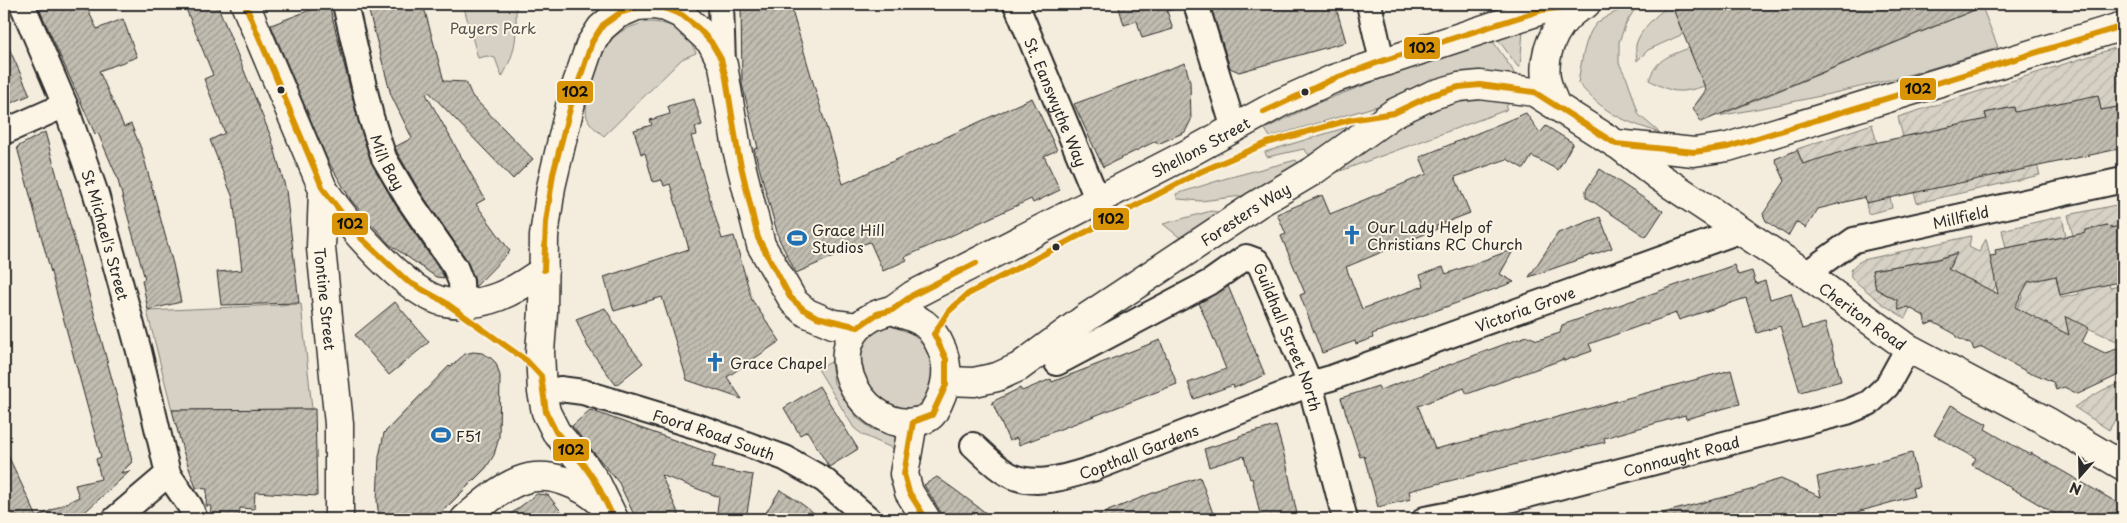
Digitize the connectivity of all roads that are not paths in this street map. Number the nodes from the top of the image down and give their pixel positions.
1 (22, 4) edge
2 (245, 4) edge
3 (345, 4) edge
4 (720, 4) edge
5 (1016, 4) edge
6 (1196, 4) edge
7 (1369, 4) edge
8 (636, 5) edge
9 (1584, 5) edge
10 (686, 9) edge
11 (2123, 26) edge
12 (1382, 61) junction
13 (723, 65) junction
14 (1554, 104) junction
15 (64, 105) junction
16 (1234, 129) junction
17 (4, 132) edge
18 (1616, 144) junction
19 (2123, 180) edge
20 (323, 189) junction
21 (1098, 201) junction
22 (1739, 231) junction
23 (544, 270) junction
24 (1806, 274) junction
25 (453, 302) junction
26 (892, 310) junction
27 (858, 327) junction
28 (1908, 348) junction
29 (1057, 363) dead end
30 (946, 381) junction
31 (1310, 384) junction
32 (542, 392) junction
33 (913, 422) junction
34 (973, 445) dead end
35 (2123, 466) edge
36 (168, 474) junction
37 (610, 514) edge
38 (115, 519) edge
39 (195, 519) edge
40 (339, 519) edge
41 (465, 519) edge
42 (869, 519) edge
43 (926, 519) edge
44 (1346, 519) edge
45 (1426, 519) edge

1 - 15 street, St Michael's Street
2 - 20 main road, Tontine Street
3 - 25 street, Mill Bay
4 - 13 street
5 - 21 street, St. Eanswythe Way
6 - 16 street
7 - 12 street
8 - 10 main road
8 - 23 main road
9 - 12 main road, Shellons Street
9 - 14 main road
10 - 13 main road
11 - 18 main road
12 - 16 main road, Shellons Street
13 - 27 main road
14 - 18 main road, Foresters Way
14 - 30 main road, Foresters Way
15 - 17 street
15 - 36 street, St Michael's Street
16 - 21 main road, Shellons Street
18 - 22 main road, Cheriton Road
19 - 24 street, Millfield
20 - 25 main road
20 - 40 main road, Tontine Street
21 - 26 main road, Shellons Street
22 - 24 main road, Cheriton Road
22 - 31 street, Victoria Grove
23 - 25 main road
23 - 32 main road
24 - 28 main road, Cheriton Road
26 - 27 main road
26 - 30 main road
27 - 33 main road
28 - 35 main road, Cheriton Road
28 - 45 street, Connaught Road
29 - 31 street, Guildhall Street North
30 - 33 main road
31 - 34 street, Copthall Gardens
31 - 44 street, Guildhall Street North
32 - 37 main road
32 - 42 street, Foord Road South
33 - 43 main road
36 - 38 street
36 - 39 street, St Michael's Street
37 - 41 main road

